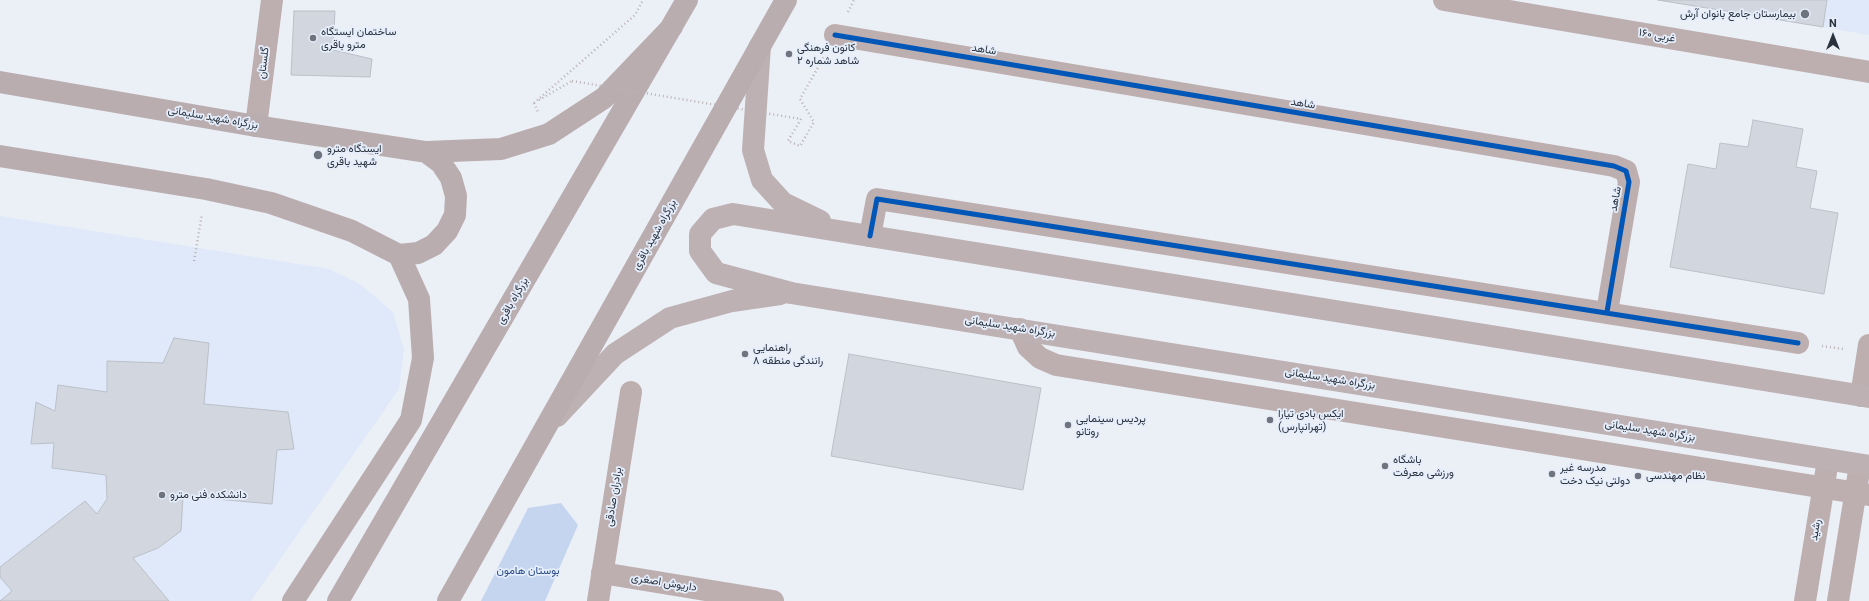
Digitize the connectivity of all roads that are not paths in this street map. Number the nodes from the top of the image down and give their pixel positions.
1 (272, 0) edge
2 (687, 0) edge
3 (786, 0) edge
4 (1444, 0) edge
5 (672, 27) junction
6 (836, 35) dead end
7 (760, 46) junction
8 (1869, 72) edge
9 (0, 82) edge
10 (256, 126) junction
11 (426, 152) junction
12 (0, 156) edge
13 (843, 232) junction
14 (870, 236) junction
15 (399, 255) junction
16 (791, 293) junction
17 (1607, 312) junction
18 (1020, 329) junction
19 (1798, 343) road end
20 (1868, 349) edge
21 (631, 392) dead end
22 (1865, 396) edge
23 (550, 423) junction
24 (1828, 460) junction
25 (1865, 466) edge
26 (1823, 487) junction
27 (1862, 494) edge
28 (602, 573) junction
29 (293, 601) edge
30 (338, 601) edge
31 (448, 601) edge
32 (598, 601) edge
33 (773, 601) edge
34 (1805, 601) edge
35 (1838, 601) edge

1 - 10 street, گلستان
2 - 5 highway, بزرگراه باقری
3 - 7 highway
4 - 8 street, ۱۶۰ غربی
5 - 11 highway, بزرگراه شهید سلیمانی
5 - 30 highway, بزرگراه باقری
6 - 17 street, شاهد
7 - 13 main road
7 - 23 highway, بزرگراه شهید باقری
9 - 10 highway, بزرگراه شهید سلیمانی
10 - 11 highway, بزرگراه شهید سلیمانی
11 - 15 highway
12 - 15 highway
13 - 14 main road
13 - 16 main road
14 - 17 street
14 - 22 main road
15 - 29 highway
16 - 18 main road, بزرگراه شهید سلیمانی
16 - 23 main road
17 - 19 street
18 - 24 main road, بزرگراه شهید سلیمانی
18 - 26 street
20 - 22 street
21 - 28 street, برادران صادقی
23 - 31 highway
24 - 25 main road, بزرگراه شهید سلیمانی
24 - 26 street, رشید
25 - 27 street
26 - 27 street
26 - 34 street, رشید
27 - 35 street
28 - 32 street, برادران صادقی
28 - 33 street, داریوش اصغری

